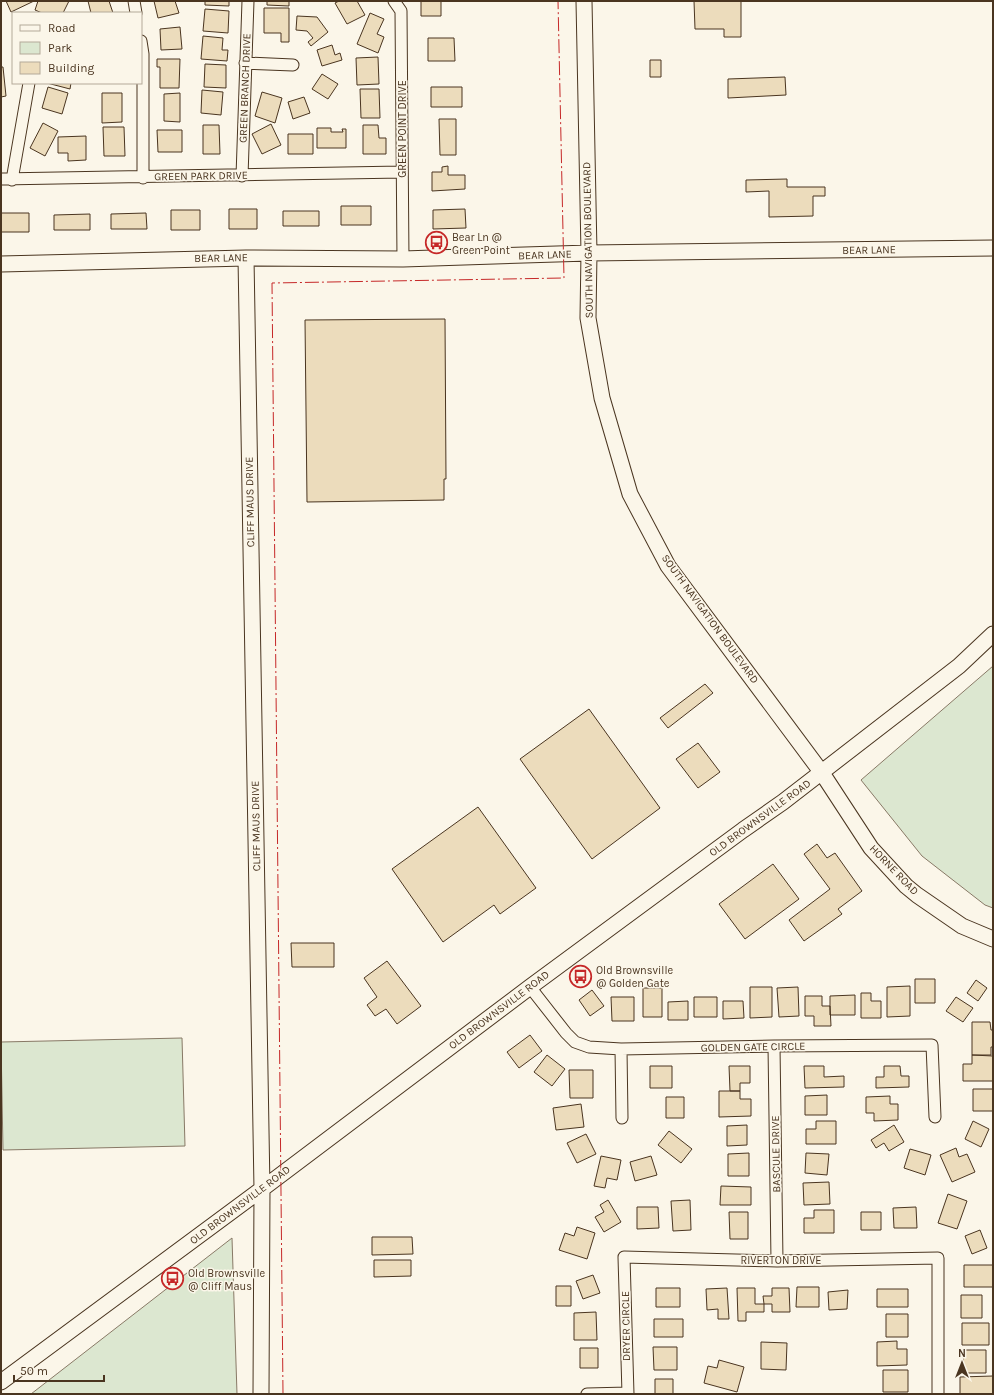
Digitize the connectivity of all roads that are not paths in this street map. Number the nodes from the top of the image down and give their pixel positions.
1 (134, 1) edge
2 (248, 1) edge
3 (394, 1) edge
4 (584, 1) edge
5 (136, 12) edge
6 (142, 47) edge
7 (245, 63) junction
8 (293, 66) dead end
9 (29, 84) edge
10 (402, 172) junction
11 (242, 176) junction
12 (143, 178) junction
13 (6, 180) edge
14 (993, 248) edge
15 (589, 253) junction
16 (246, 258) junction
17 (403, 259) junction
18 (1, 264) edge
19 (993, 634) edge
20 (822, 773) junction
21 (993, 939) edge
22 (530, 987) junction
23 (774, 1046) junction
24 (621, 1049) junction
25 (935, 1117) dead end
26 (622, 1118) dead end
27 (262, 1189) junction
28 (624, 1257) joint
29 (777, 1261) junction
30 (1, 1382) edge
31 (260, 1394) edge
32 (587, 1394) edge
33 (628, 1394) edge
34 (938, 1394) edge

1 - 5 street
2 - 7 street, GREEN BRANCH DRIVE
3 - 10 street, GREEN POINT DRIVE
4 - 15 street, SOUTH NAVIGATION BOULEVARD
6 - 12 street
7 - 8 street
7 - 11 street, GREEN BRANCH DRIVE
9 - 13 street
10 - 11 street, GREEN PARK DRIVE
10 - 17 street, GREEN POINT DRIVE
11 - 12 street, GREEN PARK DRIVE
12 - 13 street, GREEN PARK DRIVE
14 - 15 street, BEAR LANE
15 - 17 street, BEAR LANE
15 - 20 street, SOUTH NAVIGATION BOULEVARD
16 - 17 street, BEAR LANE
16 - 18 street, BEAR LANE
16 - 27 street, CLIFF MAUS DRIVE
19 - 20 street, OLD BROWNSVILLE ROAD
20 - 21 street, HORNE ROAD
20 - 22 street, OLD BROWNSVILLE ROAD
22 - 24 street, GOLDEN GATE CIRCLE
22 - 27 street, OLD BROWNSVILLE ROAD
23 - 24 street, GOLDEN GATE CIRCLE
23 - 25 street, GOLDEN GATE CIRCLE
23 - 29 street, BASCULE DRIVE
24 - 26 street
27 - 30 street, OLD BROWNSVILLE ROAD
27 - 31 street, CLIFF MAUS DRIVE
28 - 29 street, RIVERTON DRIVE
28 - 33 street, DRYER CIRCLE
29 - 34 street, RIVERTON DRIVE
32 - 33 street

